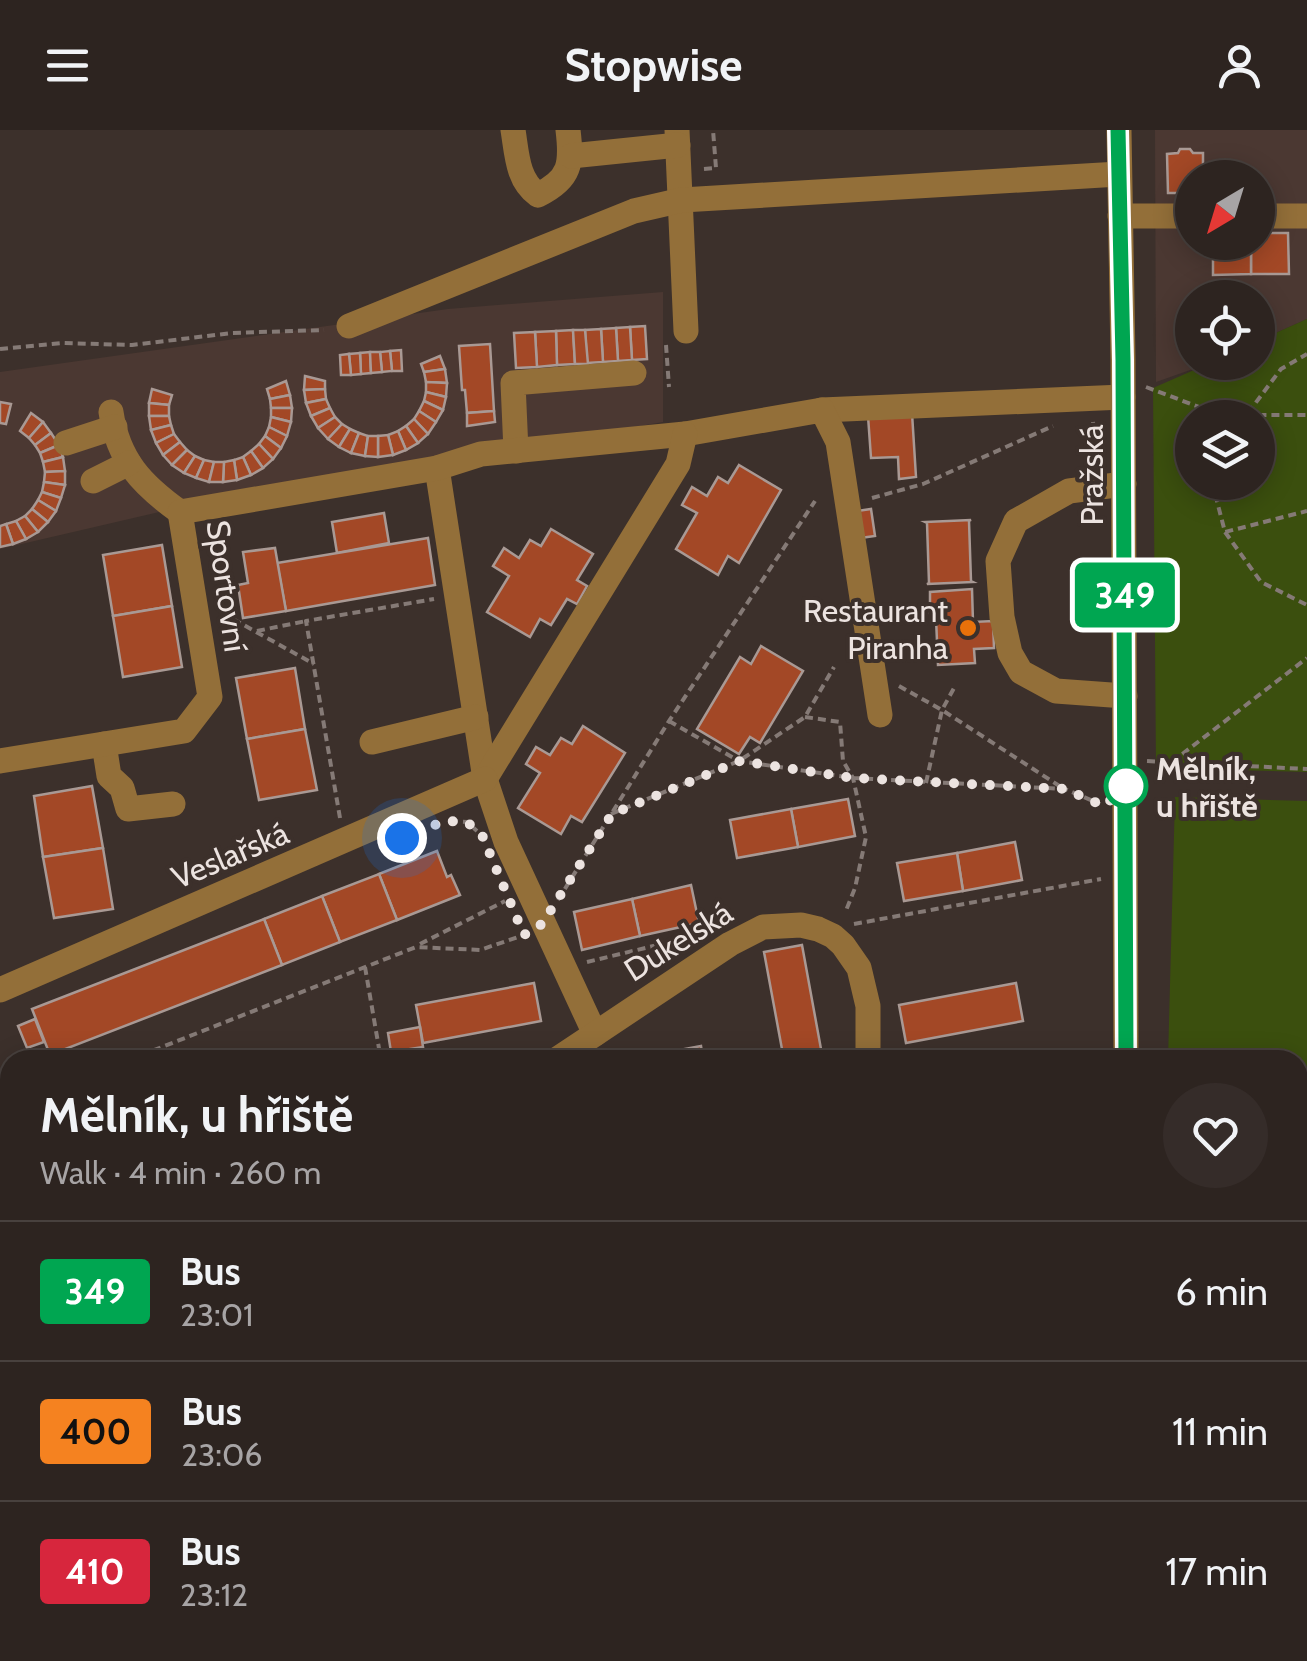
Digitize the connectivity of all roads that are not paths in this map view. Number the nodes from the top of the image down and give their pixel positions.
1 (514, 130) edge
2 (1118, 130) edge
3 (678, 138) edge
4 (570, 143) edge
5 (1119, 174) junction
6 (682, 200) junction
7 (1120, 216) junction
8 (1175, 216) edge
9 (1275, 216) edge
10 (1307, 216) edge
11 (349, 326) road end
12 (686, 331) dead end
13 (634, 374) dead end
14 (1124, 397) junction
15 (822, 410) junction
16 (685, 434) junction
17 (66, 443) dead end
18 (516, 451) junction
19 (130, 463) junction
20 (437, 468) junction
21 (93, 482) dead end
22 (1124, 484) junction
23 (180, 512) junction
24 (1125, 696) junction
25 (880, 715) dead end
26 (476, 716) junction
27 (372, 742) dead end
28 (104, 744) junction
29 (0, 762) edge
30 (484, 779) junction
31 (173, 804) dead end
32 (0, 990) edge
33 (595, 1034) junction
34 (571, 1050) edge
35 (868, 1050) edge
36 (1126, 1050) edge

1 - 4 street
2 - 5 street, Pražská
3 - 4 street
3 - 6 street
5 - 6 street
5 - 7 street, Pražská
6 - 11 street
6 - 12 street
7 - 8 street
7 - 14 street, Pražská
9 - 10 street
13 - 18 street
14 - 15 street, Sportovní
14 - 22 street, Pražská
15 - 16 street, Sportovní
15 - 25 street
16 - 18 street, Sportovní
16 - 30 street
17 - 19 street
18 - 20 street, Sportovní
19 - 21 street
19 - 23 street
20 - 23 street, Sportovní
20 - 26 street
22 - 24 street, Pražská
22 - 24 street
23 - 28 street, Sportovní
24 - 36 street, Pražská
26 - 27 street
26 - 30 street
28 - 29 street, Sportovní
28 - 31 street
30 - 32 street, Veslařská
30 - 33 street
33 - 34 street, Dukelská
33 - 35 street, Dukelská

